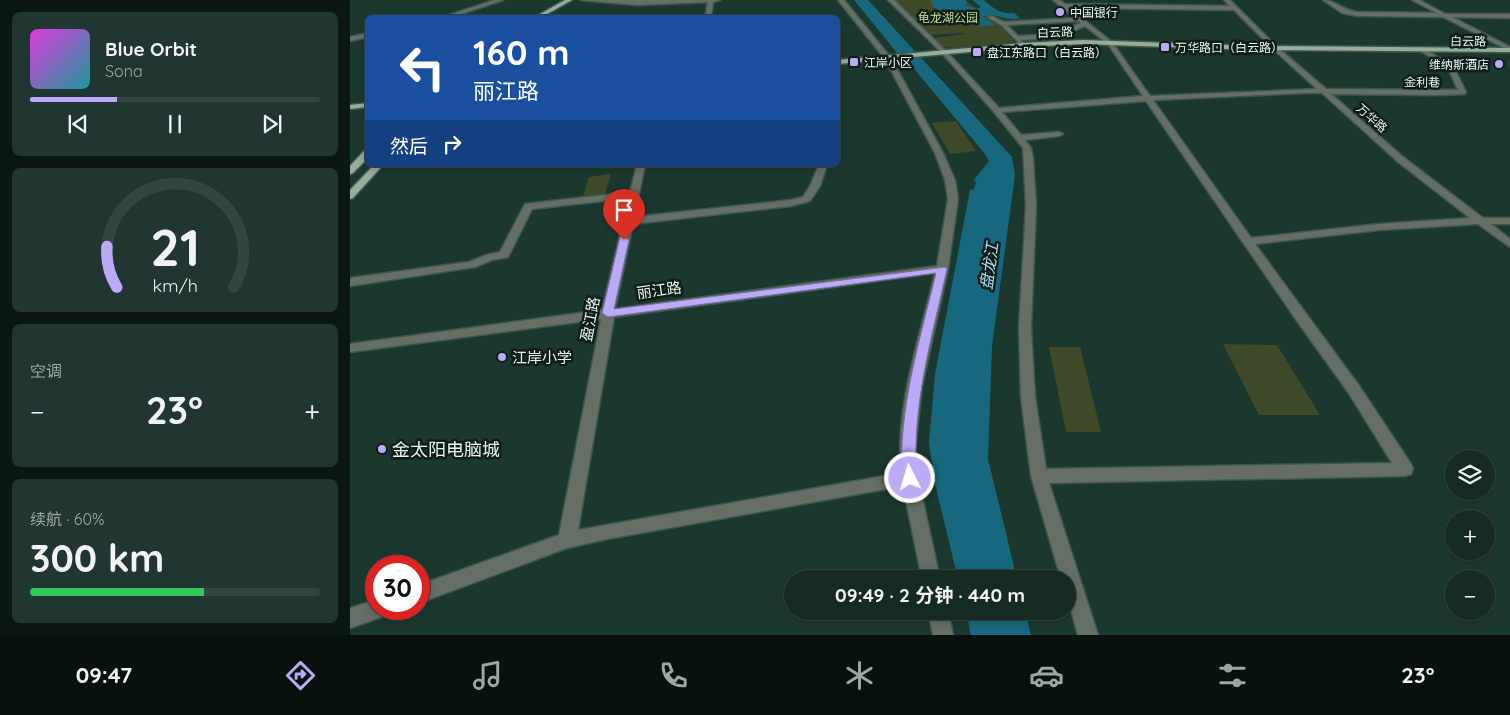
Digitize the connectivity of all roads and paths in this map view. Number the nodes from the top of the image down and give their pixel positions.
1 (500, 0) edge
2 (583, 0) edge
3 (711, 0) edge
4 (717, 0) edge
5 (841, 0) edge
6 (891, 0) edge
7 (1056, 0) edge
8 (1228, 0) edge
9 (1326, 0) edge
10 (1415, 0) edge
11 (570, 2) edge
12 (1064, 6) junction
13 (1236, 8) junction
14 (452, 15) edge
15 (542, 15) edge
16 (552, 15) edge
17 (708, 15) edge
18 (1510, 16) edge
19 (1447, 17) junction
20 (990, 18) dead end
21 (1083, 21) junction
22 (1003, 24) junction
23 (365, 36) edge
24 (1017, 38) junction
25 (350, 39) edge
26 (1110, 43) junction
27 (1023, 45) junction
28 (1275, 48) junction
29 (1510, 50) edge
30 (1424, 51) junction
31 (944, 52) junction
32 (892, 57) junction
33 (840, 62) edge
34 (1323, 91) junction
35 (1150, 98) junction
36 (365, 106) edge
37 (350, 107) edge
38 (997, 110) junction
39 (1060, 134) dead end
40 (1021, 138) junction
41 (365, 155) edge
42 (376, 167) edge
43 (641, 167) edge
44 (823, 167) edge
45 (350, 171) edge
46 (635, 194) junction
47 (350, 196) edge
48 (1479, 220) junction
49 (628, 221) junction
50 (1510, 221) edge
51 (1249, 241) junction
52 (1510, 244) edge
53 (942, 269) junction
54 (350, 282) edge
55 (608, 313) junction
56 (350, 348) edge
57 (1040, 476) junction
58 (910, 478) junction
59 (567, 540) junction
60 (929, 570) edge
61 (430, 590) edge
62 (365, 613) edge
63 (350, 618) edge
64 (940, 620) edge
65 (943, 635) edge
66 (1088, 635) edge

1 - 14 street
2 - 3 street
3 - 4 street
3 - 17 street
5 - 32 street
6 - 31 street
7 - 12 street
8 - 13 street, 万华路
9 - 19 street
10 - 19 street
11 - 15 main road
11 - 16 main road
12 - 13 street
12 - 21 street
13 - 28 street, 万华路
18 - 19 street
19 - 29 street
20 - 22 street
21 - 22 street
21 - 24 street
21 - 26 street
22 - 24 street
23 - 25 street
24 - 27 street
26 - 27 main road, 白云路
26 - 28 main road, 白云路
26 - 35 street
27 - 31 main road, 白云路
28 - 29 main road, 白云路
28 - 30 main road, 白云路
28 - 34 street, 万华路
29 - 30 main road, 白云路
30 - 34 street, 金利巷
31 - 32 main road, 白云路
31 - 38 street
32 - 33 main road, 白云路
32 - 53 street
34 - 35 street
34 - 48 street, 万华路
35 - 38 street
35 - 51 street
36 - 37 main road
38 - 40 street
39 - 40 street
40 - 57 street
41 - 45 main road
42 - 47 main road
43 - 46 street, 盈江路
44 - 49 street
46 - 49 street, 盈江路
46 - 54 street
48 - 50 street
48 - 51 street
48 - 52 street, 万华路
49 - 55 street, 盈江路
51 - 57 street
53 - 55 street, 丽江路
53 - 58 street
55 - 56 street, 丽江路
55 - 59 street, 盈江路
57 - 66 street
58 - 59 street
58 - 60 street
59 - 61 street
62 - 63 street
64 - 65 street

